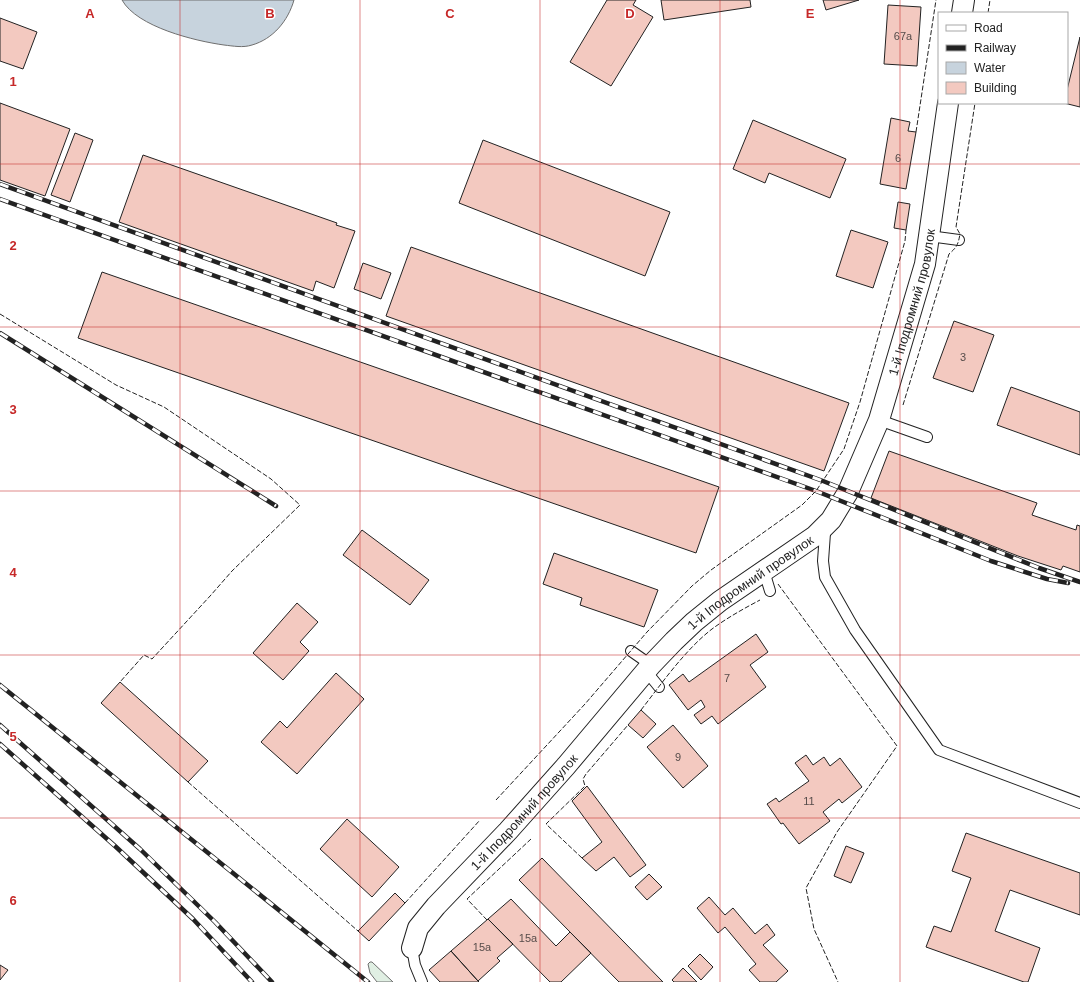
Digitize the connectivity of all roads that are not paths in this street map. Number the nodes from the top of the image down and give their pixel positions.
1 (964, 0) edge
2 (962, 12) edge
3 (948, 104) edge
4 (929, 236) junction
5 (959, 240) dead end
6 (879, 420) junction
7 (927, 437) dead end
8 (831, 520) junction
9 (764, 571) junction
10 (770, 591) dead end
11 (631, 651) dead end
12 (649, 668) junction
13 (659, 687) dead end
14 (1080, 803) edge
15 (412, 948) joint
16 (422, 982) edge

1 - 2 street
3 - 4 street, 1-й Іподромний провулок
4 - 5 lane
4 - 6 street, 1-й Іподромний провулок
6 - 7 lane
6 - 8 street, 1-й Іподромний провулок
8 - 9 street, 1-й Іподромний провулок
8 - 14 lane
9 - 10 lane
9 - 12 street, 1-й Іподромний провулок
11 - 12 lane
12 - 13 lane
12 - 15 street, 1-й Іподромний провулок
15 - 16 lane, 1-й Іподромний провулок

